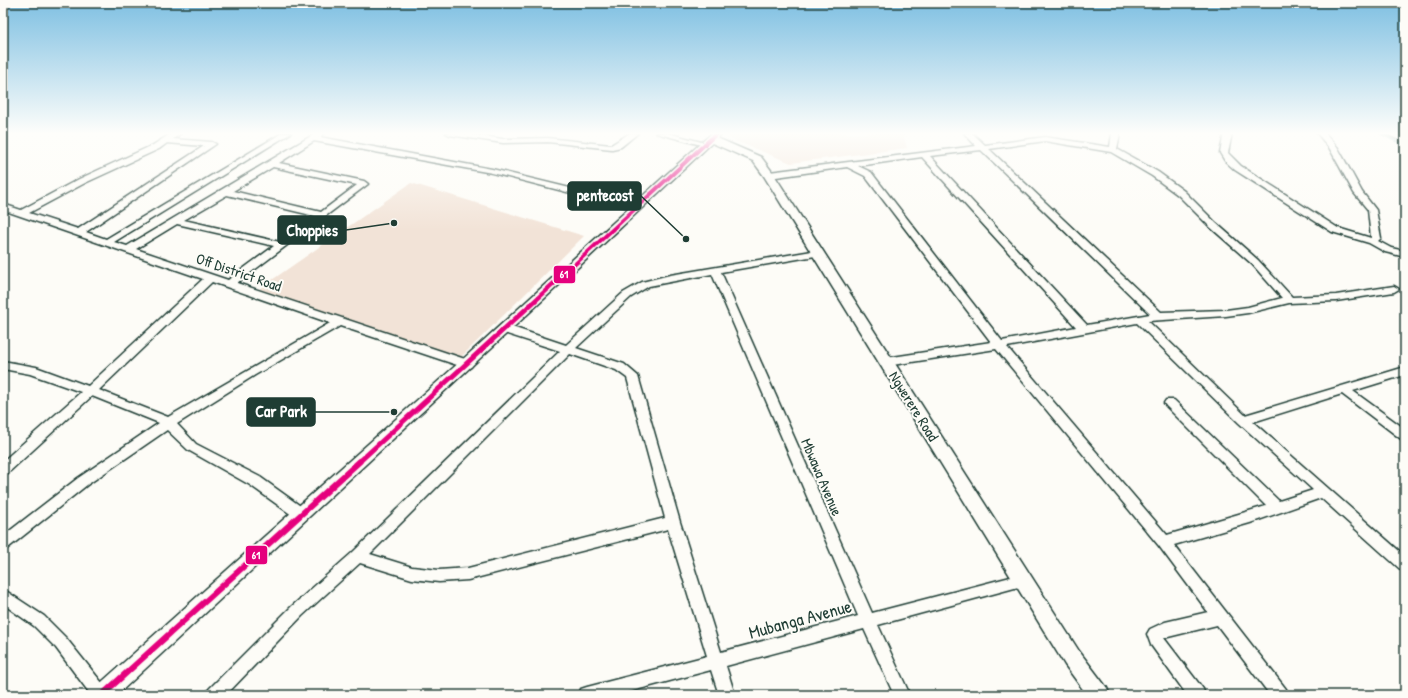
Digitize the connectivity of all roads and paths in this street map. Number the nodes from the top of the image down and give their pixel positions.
1 (115, 166) edge
2 (180, 166) edge
3 (233, 166) edge
4 (269, 166) edge
5 (279, 166) edge
6 (463, 166) edge
7 (681, 166) edge
8 (762, 166) edge
9 (845, 166) edge
10 (853, 166) edge
11 (878, 166) edge
12 (934, 166) edge
13 (1000, 166) edge
14 (1140, 166) edge
15 (1235, 166) edge
16 (1343, 166) edge
17 (868, 168) junction
18 (769, 175) junction
19 (226, 192) junction
20 (637, 206) junction
21 (3, 207) edge
22 (22, 213) junction
23 (322, 215) junction
24 (176, 221) junction
25 (80, 232) junction
26 (1372, 241) junction
27 (107, 242) junction
28 (281, 245) junction
29 (128, 250) junction
30 (818, 253) junction
31 (1405, 254) edge
32 (715, 270) junction
33 (210, 278) junction
34 (228, 285) junction
35 (1394, 289) dead end
36 (1289, 300) junction
37 (1158, 316) junction
38 (1140, 320) junction
39 (339, 322) junction
40 (505, 329) junction
41 (1084, 329) junction
42 (999, 345) junction
43 (567, 350) junction
44 (886, 362) junction
45 (467, 364) junction
46 (3, 365) edge
47 (1405, 371) edge
48 (1343, 389) junction
49 (90, 391) junction
50 (1170, 403) dead end
51 (1243, 420) junction
52 (167, 422) junction
53 (1405, 436) edge
54 (3, 469) edge
55 (1323, 492) junction
56 (1277, 508) junction
57 (301, 514) junction
58 (673, 522) junction
59 (1164, 542) junction
60 (3, 544) edge
61 (358, 556) junction
62 (1405, 565) edge
63 (1022, 580) junction
64 (3, 596) edge
65 (1220, 617) junction
66 (868, 621) junction
67 (716, 661) junction
68 (101, 695) edge
69 (215, 695) edge
70 (587, 695) edge
71 (727, 695) edge
72 (902, 695) edge
73 (1100, 695) edge
74 (1197, 695) edge
75 (1280, 695) edge

1 - 22 street
2 - 25 street
3 - 27 street
4 - 19 street
5 - 23 street
6 - 20 street
7 - 20 street
8 - 18 street, Ngwerere Road
9 - 18 street
10 - 17 street
11 - 17 street
12 - 41 street
13 - 37 street
14 - 36 street
15 - 26 street
16 - 26 street
17 - 42 street
18 - 30 street, Ngwerere Road
19 - 23 street
19 - 24 street
20 - 40 street
21 - 22 street, Off District Road
22 - 25 street, Off District Road
23 - 28 street
24 - 28 street
24 - 29 street
25 - 27 street, Off District Road
26 - 31 street
27 - 29 street, Off District Road
28 - 34 street
29 - 33 street, Off District Road
30 - 32 street
30 - 44 street, Ngwerere Road
32 - 43 street
32 - 66 street, Mbwawa Avenue
33 - 34 street, Off District Road
33 - 49 street
34 - 39 street, Off District Road
35 - 36 street
36 - 37 street
37 - 38 street
38 - 41 street
38 - 51 street
39 - 45 street, Off District Road
39 - 52 street
40 - 43 street
40 - 45 street
41 - 42 street
42 - 44 street
42 - 59 street
43 - 58 street
43 - 61 street
44 - 63 street, Ngwerere Road
45 - 57 street
46 - 49 street
47 - 48 street
48 - 51 street
48 - 53 street
49 - 52 street
49 - 54 street
50 - 56 street
51 - 55 street
52 - 57 street
52 - 60 street
55 - 56 street
55 - 62 street
56 - 59 street
57 - 68 street
58 - 61 street
58 - 67 street
59 - 65 street
61 - 69 street
63 - 66 street, Mubanga Avenue
63 - 73 street, Ngwerere Road
64 - 68 street
65 - 74 street
65 - 75 street
66 - 67 street, Mubanga Avenue
66 - 72 street, Mbwawa Avenue
67 - 70 street, Mubanga Avenue
67 - 71 street

